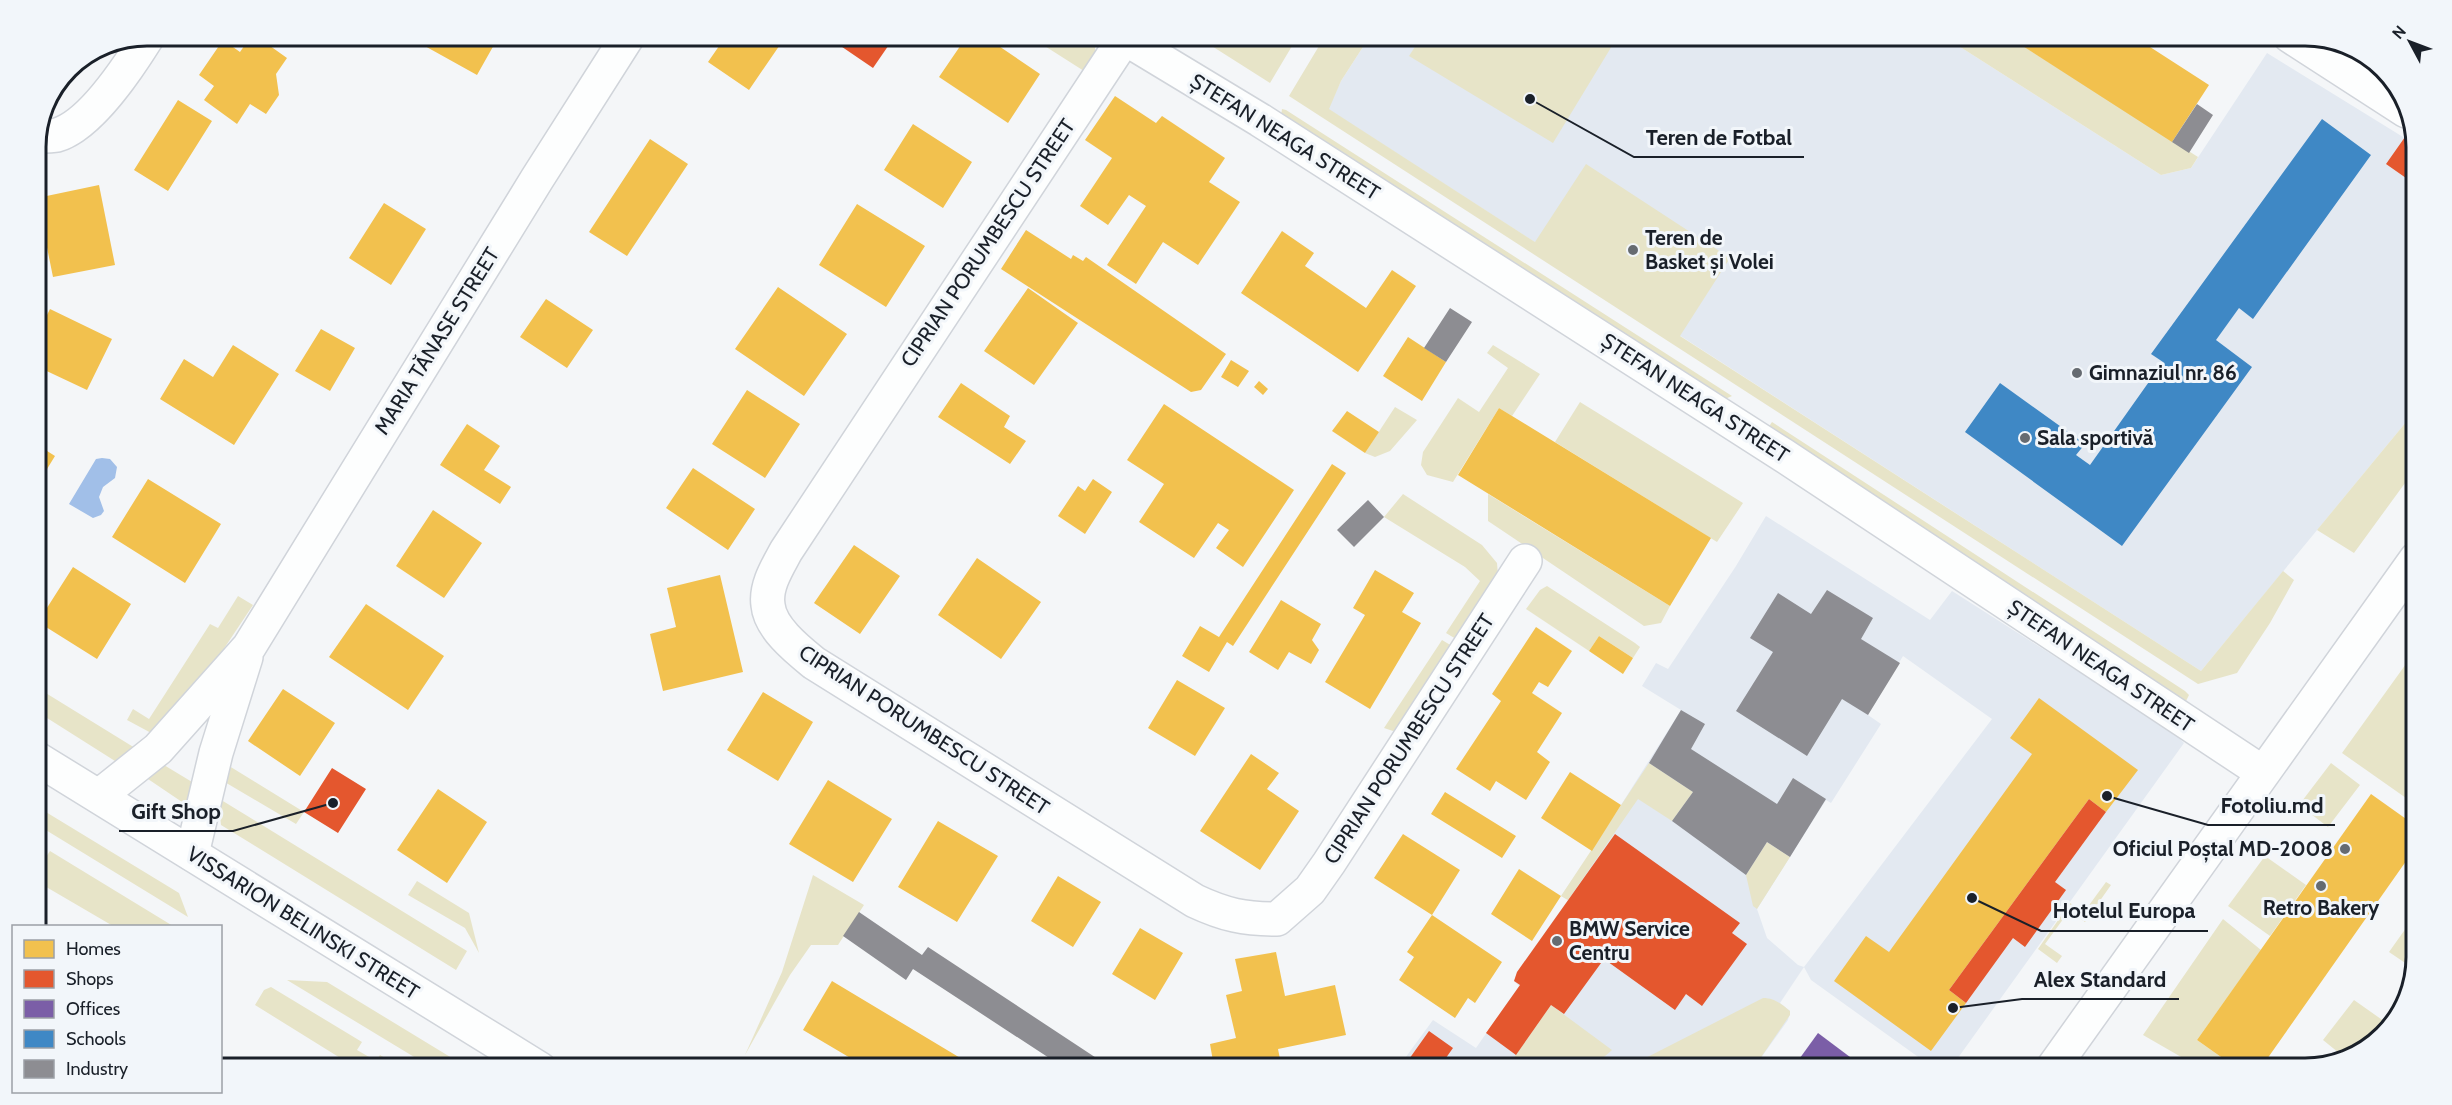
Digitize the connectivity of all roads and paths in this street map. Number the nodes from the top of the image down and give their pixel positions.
1 (622, 46) edge
2 (1118, 46) edge
3 (1139, 46) edge
4 (2306, 46) edge
5 (141, 47) edge
6 (2396, 104) edge
7 (48, 136) edge
8 (1525, 561) dead end
9 (2406, 573) edge
10 (249, 647) junction
11 (47, 765) edge
12 (2262, 772) junction
13 (99, 796) junction
14 (192, 854) junction
15 (522, 1058) edge
16 (2060, 1058) edge

1 - 10 street, MARIA TĂNASE STREET
2 - 8 street, CIPRIAN PORUMBESCU STREET
3 - 12 street, ȘTEFAN NEAGA STREET
4 - 6 street
5 - 7 street
9 - 12 street
10 - 13 street, MARIA TĂNASE STREET
10 - 14 street, MARIA TĂNASE STREET
11 - 13 street, VISSARION BELINSKI STREET
12 - 16 street
13 - 14 street, VISSARION BELINSKI STREET
14 - 15 street, VISSARION BELINSKI STREET

